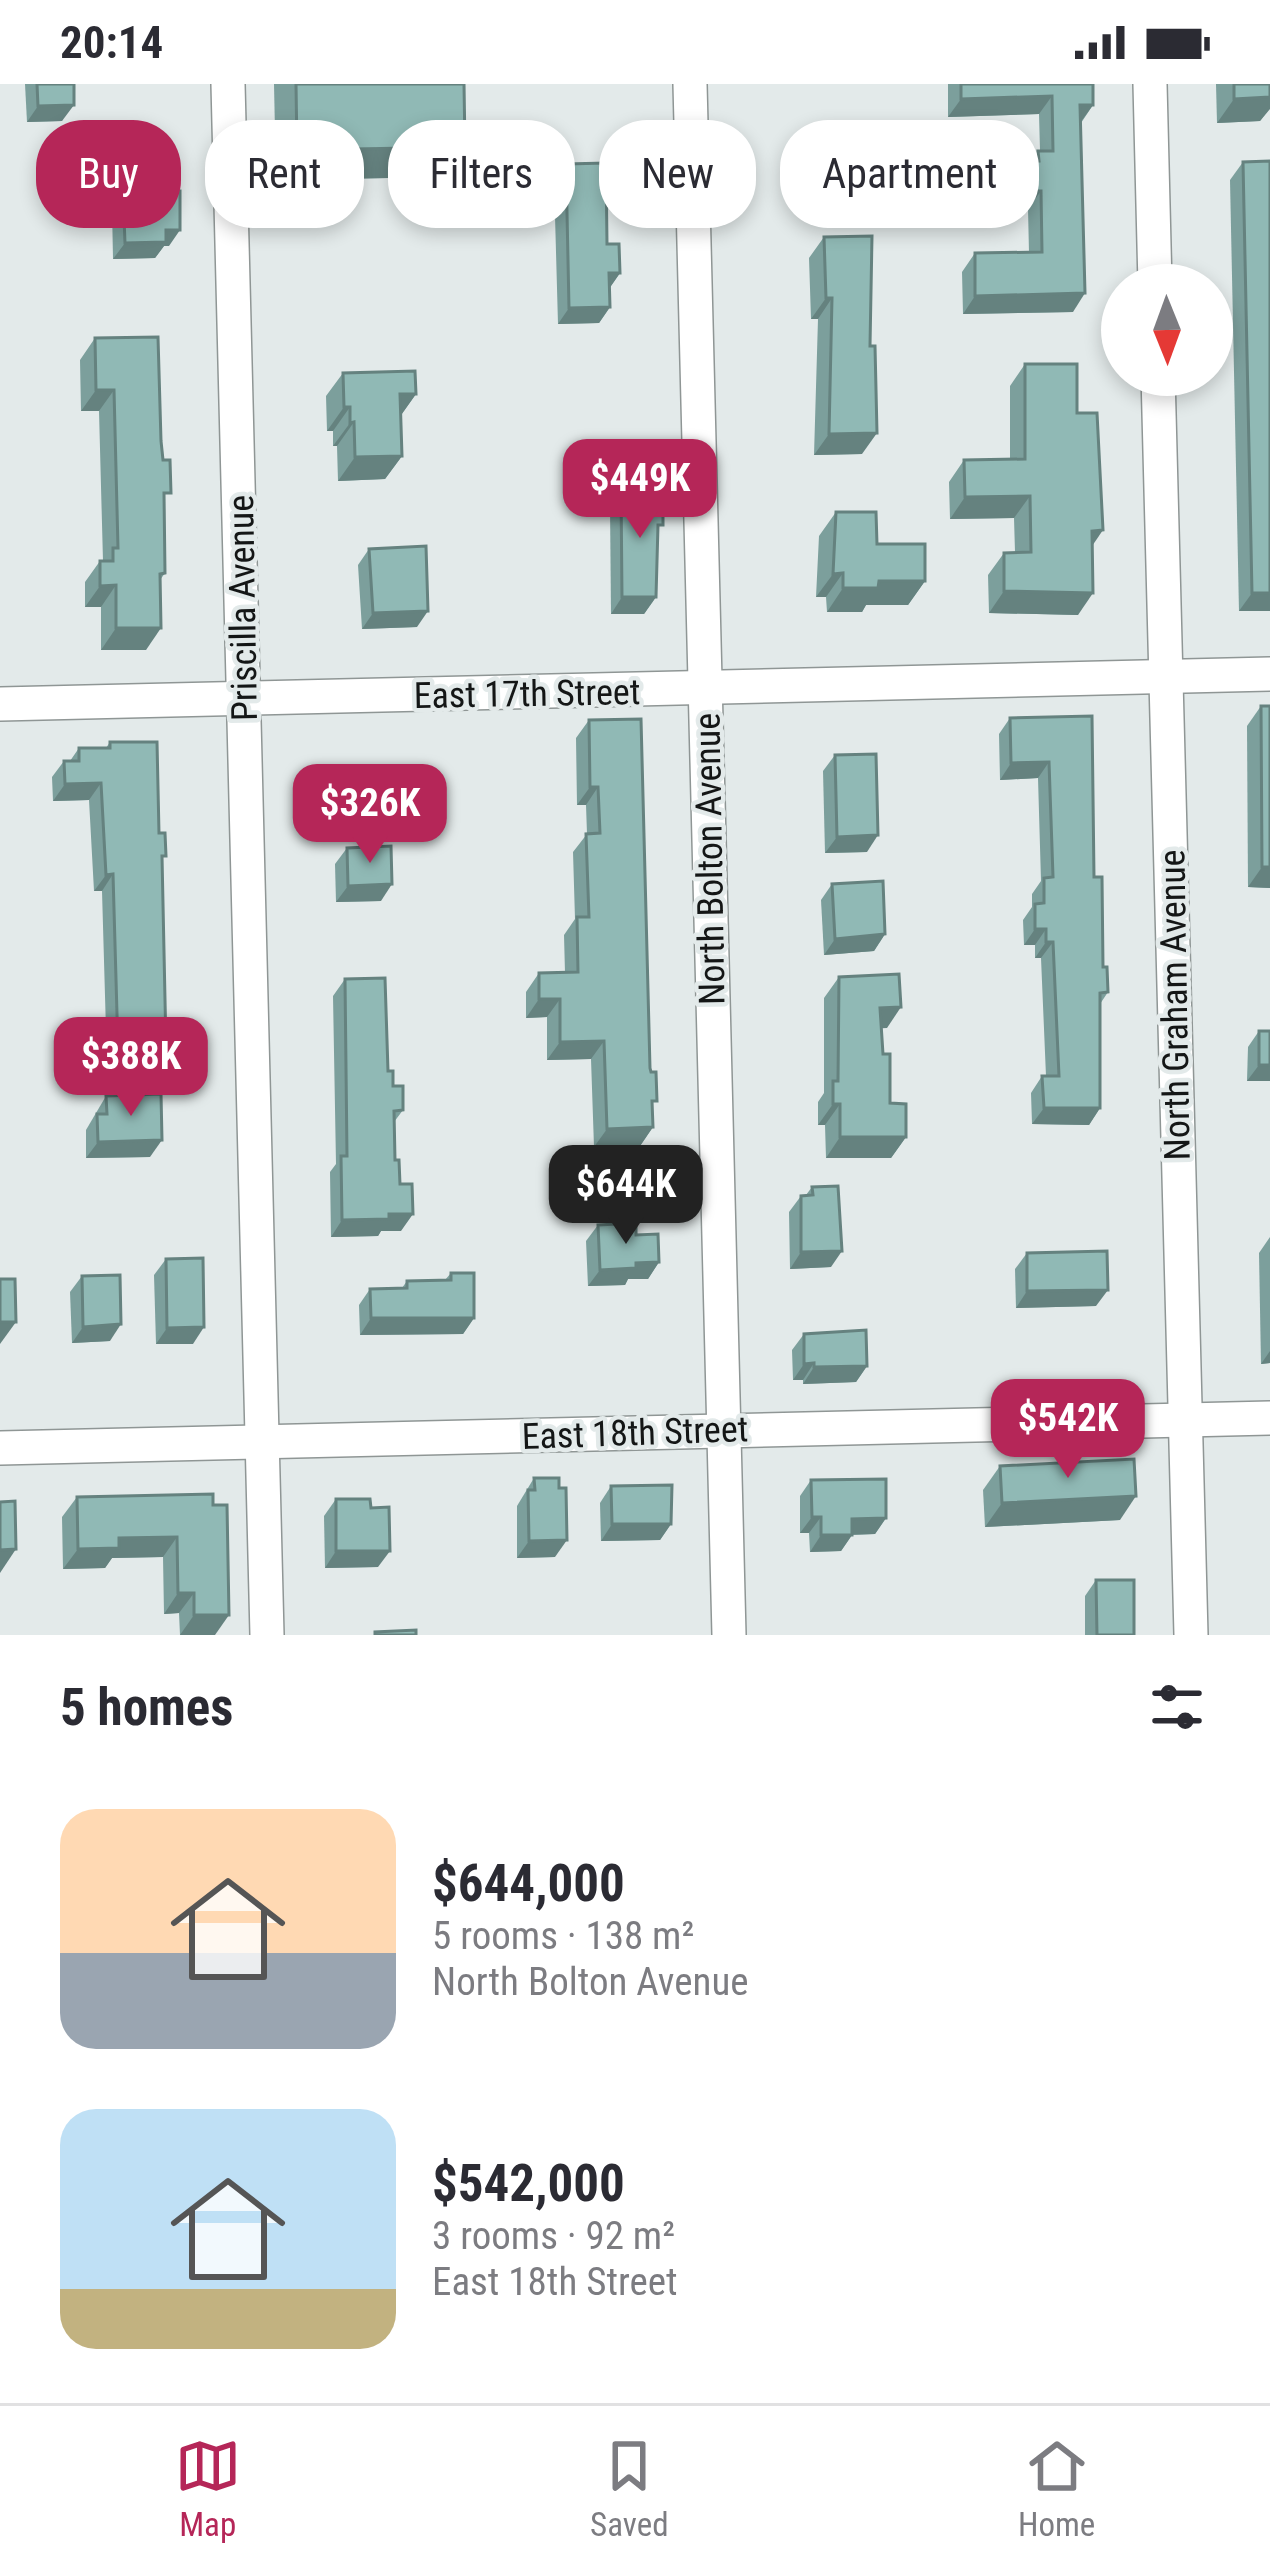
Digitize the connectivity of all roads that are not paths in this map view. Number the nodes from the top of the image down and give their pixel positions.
1 (228, 84) edge
2 (690, 84) edge
3 (1150, 84) edge
4 (1154, 264) edge
5 (1159, 396) edge
6 (1270, 674) edge
7 (1166, 679) junction
8 (705, 689) junction
9 (244, 699) junction
10 (0, 704) edge
11 (1270, 1418) edge
12 (1185, 1420) junction
13 (723, 1430) junction
14 (262, 1442) junction
15 (0, 1448) edge
16 (267, 1635) edge
17 (729, 1635) edge
18 (1191, 1635) edge

1 - 9 street, Priscilla Avenue
2 - 8 street, North Bolton Avenue
3 - 4 street
5 - 7 street, North Graham Avenue
6 - 7 street, East 17th Street
7 - 8 street, East 17th Street
7 - 12 street, North Graham Avenue
8 - 9 street, East 17th Street
8 - 13 street, North Bolton Avenue
9 - 10 street, East 17th Street
9 - 14 street, Priscilla Avenue
11 - 12 street, East 18th Street
12 - 13 street, East 18th Street
12 - 18 street, North Graham Avenue
13 - 14 street, East 18th Street
13 - 17 street, North Bolton Avenue
14 - 15 street, East 18th Street
14 - 16 street, Priscilla Avenue

